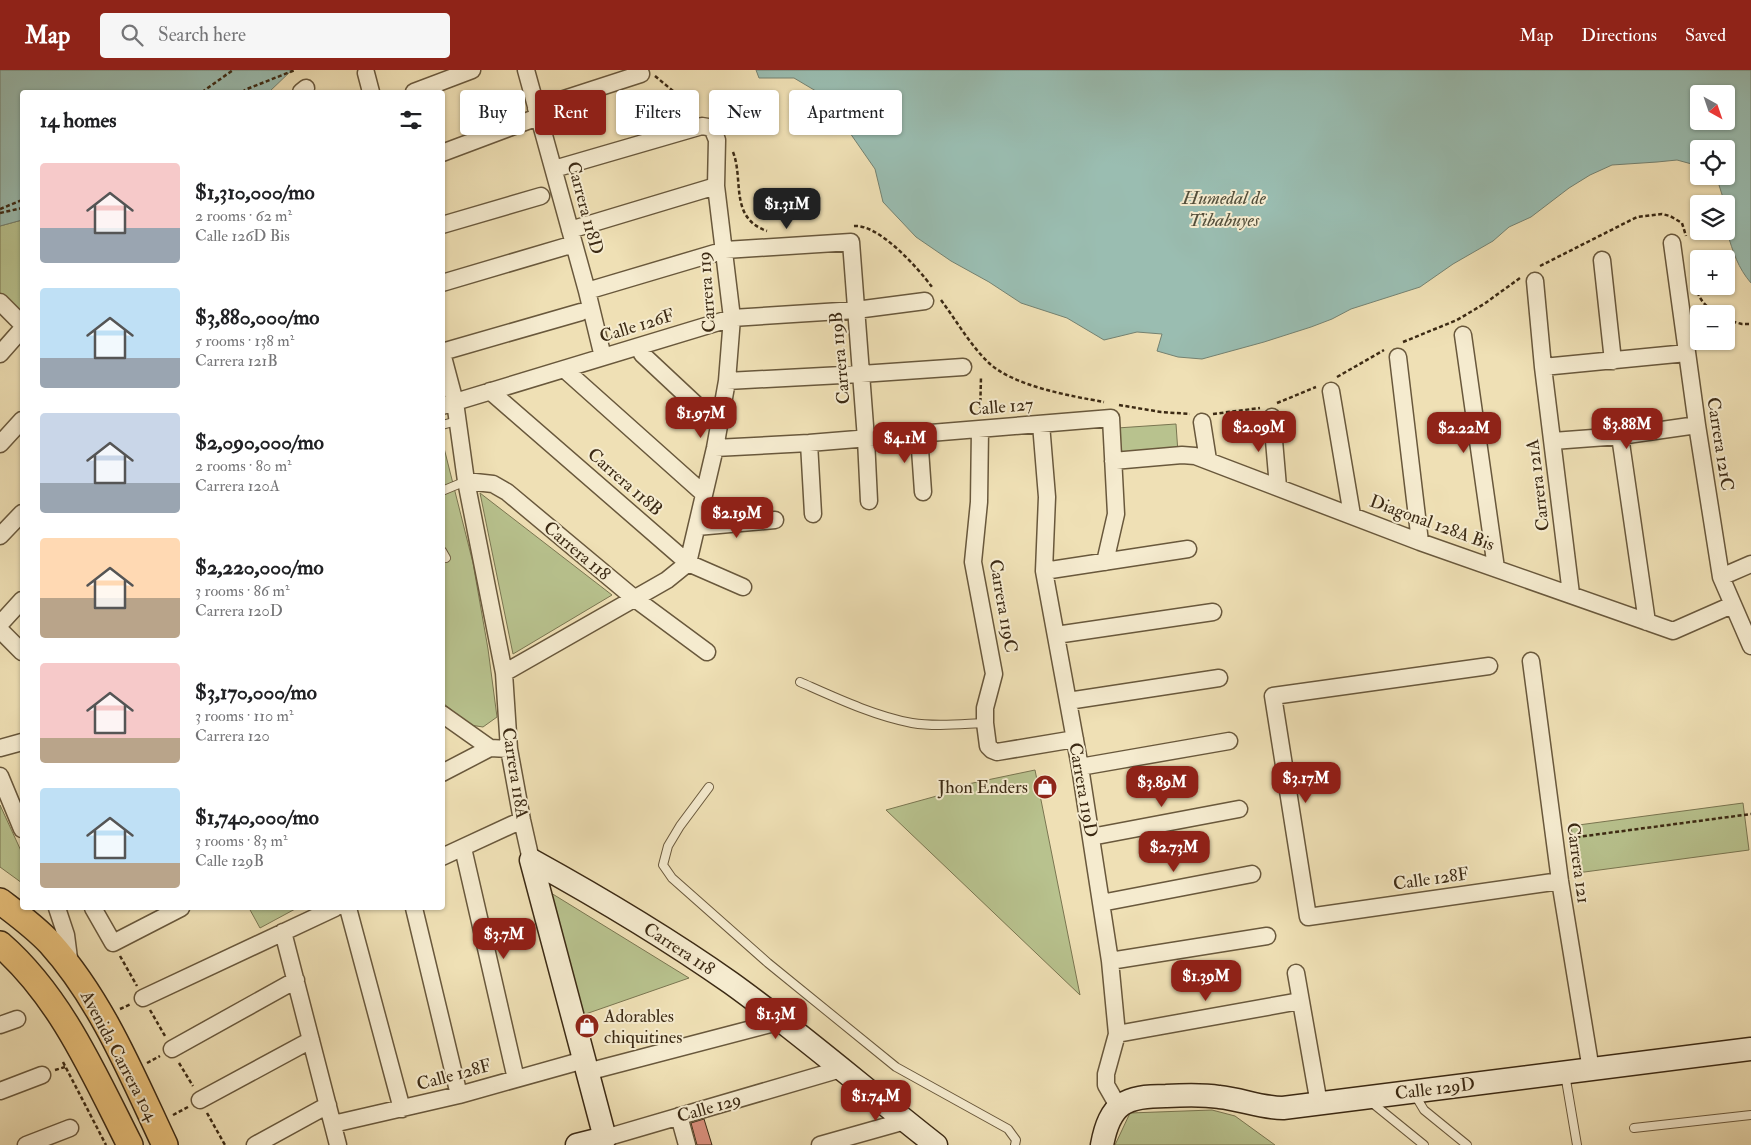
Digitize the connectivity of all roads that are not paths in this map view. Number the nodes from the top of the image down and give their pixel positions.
1 (472, 70) edge
2 (526, 70) edge
3 (366, 73) dead end
4 (648, 74) road end
5 (370, 90) edge
6 (419, 90) edge
7 (602, 90) edge
8 (535, 105) edge
9 (535, 114) edge
10 (544, 135) edge
11 (445, 151) edge
12 (554, 169) junction
13 (716, 186) junction
14 (541, 196) dead end
15 (445, 224) edge
16 (572, 237) junction
17 (1680, 242) road end
18 (720, 252) junction
19 (1602, 260) dead end
20 (1533, 274) road end
21 (445, 282) edge
22 (587, 291) junction
23 (934, 298) road end
24 (0, 302) edge
25 (856, 310) junction
26 (581, 312) dead end
27 (732, 318) junction
28 (20, 322) edge
29 (20, 331) edge
30 (1463, 336) dead end
31 (1395, 349) road end
32 (445, 352) edge
33 (1687, 353) junction
34 (0, 354) edge
35 (642, 354) dead end
36 (603, 357) junction
37 (1613, 361) junction
38 (963, 367) dead end
39 (1543, 367) junction
40 (564, 369) junction
41 (861, 374) junction
42 (445, 375) edge
43 (728, 381) junction
44 (1328, 385) road end
45 (490, 391) junction
46 (449, 404) edge
47 (1268, 410) road end
48 (1202, 417) road end
49 (20, 422) edge
50 (450, 423) edge
51 (1041, 424) junction
52 (1697, 425) junction
53 (719, 426) junction
54 (980, 429) junction
55 (919, 435) junction
56 (1620, 436) junction
57 (866, 439) junction
58 (1553, 441) junction
59 (809, 443) junction
60 (0, 444) edge
61 (715, 448) junction
62 (1208, 460) junction
63 (1113, 462) junction
64 (466, 481) junction
65 (1278, 487) junction
66 (445, 490) edge
67 (923, 492) dead end
68 (704, 494) junction
69 (869, 501) dead end
70 (813, 514) dead end
71 (20, 515) edge
72 (1352, 515) junction
73 (775, 520) dead end
74 (697, 526) junction
75 (0, 536) edge
76 (1420, 542) junction
77 (1188, 549) dead end
78 (1105, 562) junction
79 (688, 563) junction
80 (1751, 564) edge
81 (1496, 568) junction
82 (1044, 571) junction
83 (1721, 577) junction
84 (743, 587) dead end
85 (1571, 594) junction
86 (634, 598) junction
87 (20, 602) edge
88 (1732, 605) junction
89 (1213, 612) dead end
90 (1647, 622) junction
91 (0, 624) edge
92 (0, 630) edge
93 (1056, 635) junction
94 (1751, 646) edge
95 (20, 650) edge
96 (707, 652) dead end
97 (1531, 661) dead end
98 (1489, 666) dead end
99 (504, 673) junction
100 (1218, 678) dead end
101 (800, 682) dead end
102 (1068, 701) junction
103 (445, 716) edge
104 (985, 723) junction
105 (1075, 739) junction
106 (1229, 741) dead end
107 (20, 743) edge
108 (0, 748) edge
109 (490, 748) junction
110 (509, 749) junction
111 (1080, 767) junction
112 (445, 771) edge
113 (0, 776) edge
114 (709, 786) dead end
115 (1240, 809) dead end
116 (522, 820) junction
117 (20, 824) edge
118 (1091, 837) junction
119 (463, 848) junction
120 (445, 856) edge
121 (531, 860) junction
122 (1252, 874) dead end
123 (1560, 881) junction
124 (0, 902) edge
125 (1101, 903) junction
126 (58, 910) edge
127 (94, 910) edge
128 (177, 910) edge
129 (331, 910) edge
130 (349, 910) edge
131 (414, 910) edge
132 (283, 932) junction
133 (1267, 936) dead end
134 (8, 950) edge
135 (1110, 962) junction
136 (70, 969) junction
137 (1296, 973) dead end
138 (296, 980) junction
139 (143, 998) dead end
140 (1300, 1001) junction
141 (17, 1020) dead end
142 (782, 1021) junction
143 (0, 1026) edge
144 (1117, 1034) junction
145 (311, 1040) junction
146 (172, 1049) dead end
147 (1751, 1049) edge
148 (586, 1066) junction
149 (841, 1069) junction
150 (1591, 1070) junction
151 (1565, 1072) junction
152 (42, 1075) dead end
153 (516, 1079) junction
154 (0, 1091) edge
155 (1413, 1092) junction
156 (460, 1095) junction
157 (1366, 1098) junction
158 (200, 1100) dead end
159 (328, 1104) junction
160 (1319, 1104) junction
161 (1121, 1105) junction
162 (402, 1109) junction
163 (1751, 1115) edge
164 (680, 1116) junction
165 (905, 1121) junction
166 (333, 1124) junction
167 (70, 1128) dead end
168 (1634, 1128) dead end
169 (604, 1138) junction
170 (26, 1145) edge
171 (130, 1145) edge
172 (165, 1145) edge
173 (254, 1145) edge
174 (338, 1145) edge
175 (577, 1145) edge
176 (687, 1145) edge
177 (820, 1145) edge
178 (936, 1145) edge
179 (1015, 1145) edge
180 (1102, 1145) edge
181 (1424, 1145) edge
182 (1467, 1145) edge
183 (1577, 1145) edge

1 - 6 street
2 - 8 street, Carrera 118D
3 - 5 street
4 - 7 street
9 - 11 street
10 - 12 street, Carrera 118D
12 - 13 street, Carrera 119
12 - 16 street, Carrera 118D
13 - 16 street
13 - 18 street, Carrera 119
14 - 15 street
16 - 21 street
16 - 22 street, Carrera 118D
17 - 33 street, Carrera 121C
18 - 22 street
18 - 25 street, Carrera 119B
18 - 27 street, Carrera 119
19 - 37 street
20 - 39 street, Carrera 121A
22 - 36 street, Carrera 118D
23 - 25 street, Calle 126F
24 - 28 street
25 - 27 street, Calle 126F
25 - 41 street, Carrera 119B
26 - 32 street
27 - 36 street, Calle 126F
27 - 43 street, Carrera 119
29 - 34 street
30 - 81 street
31 - 76 street
33 - 37 street
33 - 52 street, Carrera 121C
35 - 53 street
36 - 40 street, Calle 126F
37 - 39 street
38 - 41 street
39 - 58 street, Carrera 121A
40 - 45 street, Calle 126F
40 - 68 street
41 - 43 street
41 - 57 street, Carrera 119B
42 - 46 street, Carrera 118A
43 - 53 street, Carrera 119
44 - 72 street
45 - 46 street, Calle 126F
45 - 79 street, Carrera 118B
46 - 50 street, Carrera 118A
47 - 65 street
48 - 62 street
49 - 60 street
50 - 64 street, Carrera 118A
51 - 54 street, Calle 127
51 - 63 street, Calle 127
51 - 82 street, Carrera 119D
52 - 56 street
52 - 83 street, Carrera 121C
53 - 61 street, Carrera 119
54 - 55 street, Calle 127
54 - 104 street, Carrera 119C
55 - 57 street, Calle 127
55 - 67 street
56 - 58 street
56 - 90 street
57 - 59 street, Calle 127
57 - 69 street, Carrera 119B
58 - 85 street, Carrera 121A
59 - 61 street, Calle 127
59 - 70 street
61 - 68 street, Carrera 119
62 - 63 street, Diagonal 128A Bis
62 - 65 street, Diagonal 128A Bis
63 - 78 street
64 - 66 lane
64 - 86 street, Carrera 118
64 - 99 street, Carrera 118A
65 - 72 street, Diagonal 128A Bis
68 - 74 street, Carrera 119
71 - 75 street
72 - 76 street, Diagonal 128A Bis
73 - 74 street
74 - 79 street, Carrera 119
76 - 81 street, Diagonal 128A Bis
77 - 78 street
78 - 82 street
79 - 84 street, Carrera 118B
79 - 86 street
80 - 83 street
81 - 85 street, Diagonal 128A Bis
82 - 93 street, Carrera 119D
83 - 88 street, Carrera 121C
85 - 90 street, Diagonal 128A Bis
86 - 96 street, Carrera 118
86 - 99 street
87 - 91 street
88 - 90 street, Diagonal 128A Bis
88 - 94 street, Carrera 121C
89 - 93 street
92 - 95 street
93 - 102 street, Carrera 119D
97 - 123 street, Carrera 121
98 - 123 street, Calle 128F
99 - 110 street, Carrera 118A
100 - 102 street
101 - 104 lane
102 - 105 street, Carrera 119D
103 - 109 street
104 - 105 street, Carrera 119C
105 - 111 street, Carrera 119D
106 - 111 street
107 - 108 street
109 - 110 street
109 - 112 street
110 - 116 street, Carrera 118A
111 - 118 street, Carrera 119D
113 - 117 street
114 - 179 lane
115 - 118 street
116 - 119 street
116 - 121 street, Carrera 118A
118 - 125 street, Carrera 119D
119 - 120 street
119 - 153 street
121 - 142 street, Carrera 118
121 - 148 street, Carrera 118A
122 - 125 street
123 - 150 street, Carrera 121
124 - 136 main road, Avenida Carrera 104
125 - 135 street, Carrera 119D
126 - 136 street
127 - 128 street
129 - 132 street
130 - 162 street
131 - 156 street
132 - 138 street
132 - 139 street
133 - 135 street
134 - 171 main road, Avenida Carrera 104
135 - 144 street, Carrera 119D
136 - 172 main road, Avenida Carrera 104
137 - 140 street
138 - 145 street
138 - 146 street
140 - 144 street
140 - 160 street
141 - 143 street
142 - 148 street, Calle 128F
142 - 149 street, Carrera 118
144 - 161 street, Carrera 119D
145 - 158 street
145 - 159 street
147 - 150 street, Calle 129D
148 - 153 street, Calle 128F
148 - 169 street, Carrera 118A
149 - 164 street, Calle 129
149 - 165 street, Carrera 118
150 - 151 street, Calle 129D
151 - 155 street, Calle 129D
151 - 183 lane
152 - 154 street
153 - 156 street, Calle 128F
155 - 157 street, Calle 129D
155 - 182 lane
156 - 162 street, Calle 128F
157 - 160 street, Calle 129D
157 - 181 lane
159 - 166 street
159 - 173 street
160 - 161 street, Calle 129D
161 - 180 street
162 - 166 street, Calle 128F
163 - 168 lane
164 - 169 street, Calle 129
164 - 176 street
165 - 177 street
165 - 178 street, Carrera 118
166 - 174 street
167 - 170 street
169 - 175 street, Calle 129

